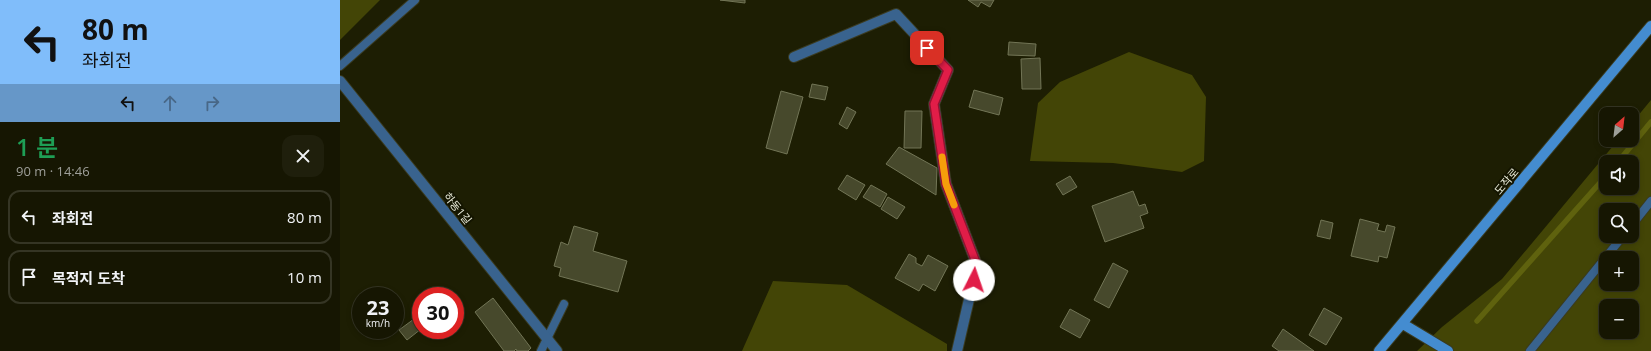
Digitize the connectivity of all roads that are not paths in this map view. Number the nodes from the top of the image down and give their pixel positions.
1 (415, 0) edge
2 (1651, 26) edge
3 (794, 57) dead end
4 (340, 66) edge
5 (340, 81) edge
6 (1651, 201) edge
7 (1639, 216) edge
8 (1617, 243) edge
9 (564, 304) dead end
10 (1403, 324) junction
11 (547, 339) junction
12 (541, 351) edge
13 (557, 351) edge
14 (958, 351) edge
15 (1379, 351) edge
16 (1448, 351) edge
17 (1530, 351) edge

1 - 4 lane
2 - 10 street, 도작로
3 - 14 street
5 - 11 street, 하동1길
6 - 7 lane
8 - 17 lane
9 - 11 lane
10 - 15 street, 도작로
10 - 16 street
11 - 12 lane
11 - 13 street, 하동1길

